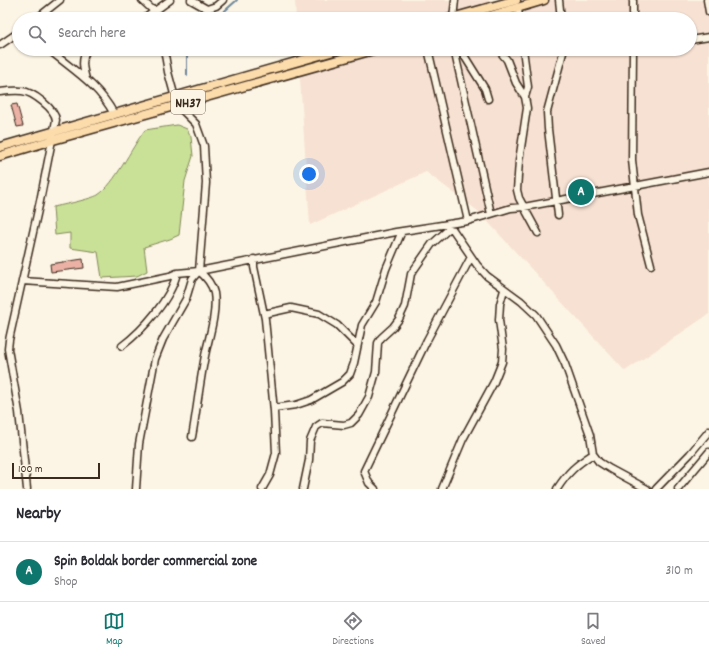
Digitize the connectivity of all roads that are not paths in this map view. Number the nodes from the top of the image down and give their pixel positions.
1 (60, 0) edge
2 (142, 0) edge
3 (170, 0) edge
4 (191, 0) edge
5 (223, 0) edge
6 (455, 0) edge
7 (544, 0) edge
8 (559, 0) edge
9 (633, 0) edge
10 (706, 0) edge
11 (517, 4) edge
12 (45, 12) edge
13 (154, 12) joint
14 (452, 12) edge
15 (482, 12) edge
16 (501, 12) edge
17 (560, 12) edge
18 (633, 12) edge
19 (709, 12) edge
20 (12, 37) edge
21 (709, 37) edge
22 (697, 39) edge
23 (0, 45) edge
24 (57, 56) edge
25 (84, 56) edge
26 (166, 56) edge
27 (319, 56) edge
28 (350, 56) edge
29 (430, 56) edge
30 (456, 56) edge
31 (464, 56) edge
32 (504, 56) edge
33 (524, 56) edge
34 (562, 56) edge
35 (633, 56) edge
36 (86, 79) junction
37 (0, 92) edge
38 (525, 97) junction
39 (488, 99) dead end
40 (176, 101) junction
41 (114, 114) junction
42 (54, 136) junction
43 (0, 147) edge
44 (0, 156) edge
45 (709, 172) edge
46 (635, 185) junction
47 (556, 200) junction
48 (524, 207) junction
49 (491, 214) junction
50 (558, 215) dead end
51 (468, 221) junction
52 (450, 225) junction
53 (402, 231) junction
54 (538, 233) dead end
55 (471, 257) junction
56 (254, 259) junction
57 (651, 265) dead end
58 (199, 271) junction
59 (177, 273) junction
60 (22, 281) junction
61 (504, 290) junction
62 (264, 314) junction
63 (357, 345) junction
64 (122, 346) dead end
65 (274, 408) junction
66 (709, 431) edge
67 (192, 437) dead end
68 (709, 452) edge
69 (593, 454) junction
70 (27, 489) edge
71 (136, 489) edge
72 (262, 489) edge
73 (303, 489) edge
74 (375, 489) edge
75 (442, 489) edge
76 (556, 489) edge
77 (647, 489) edge
78 (656, 489) edge
79 (678, 489) edge

1 - 12 street
2 - 13 street
3 - 13 street
4 - 5 street
6 - 14 street
7 - 11 highway
8 - 17 street
9 - 18 street
10 - 19 street
11 - 15 highway
11 - 16 highway
20 - 23 street
21 - 22 street
24 - 36 street
25 - 36 street
26 - 40 street
27 - 40 highway, NH37
28 - 40 highway, NH37
29 - 51 street
30 - 49 street
31 - 39 street
32 - 38 street
33 - 38 street
34 - 47 street
35 - 46 street
36 - 41 street
37 - 42 street
38 - 48 street
40 - 41 highway, NH37
40 - 42 highway, NH37
40 - 58 street
41 - 42 highway, NH37
42 - 43 highway, NH37
42 - 44 highway, NH37
42 - 60 street
45 - 46 street
46 - 47 street
46 - 57 street
47 - 48 street
47 - 50 street
48 - 49 street
48 - 54 street
49 - 51 street
51 - 52 street
52 - 53 street
52 - 55 street
52 - 73 street
53 - 56 street
53 - 63 street
55 - 61 street
55 - 74 street
56 - 58 street
56 - 62 street
58 - 59 street
58 - 67 street
58 - 71 street
59 - 60 street
59 - 64 street
60 - 70 street
61 - 69 street
61 - 75 street
62 - 63 street
62 - 65 street
63 - 65 street
65 - 72 street
66 - 78 street
68 - 79 street
69 - 76 street
69 - 77 street

